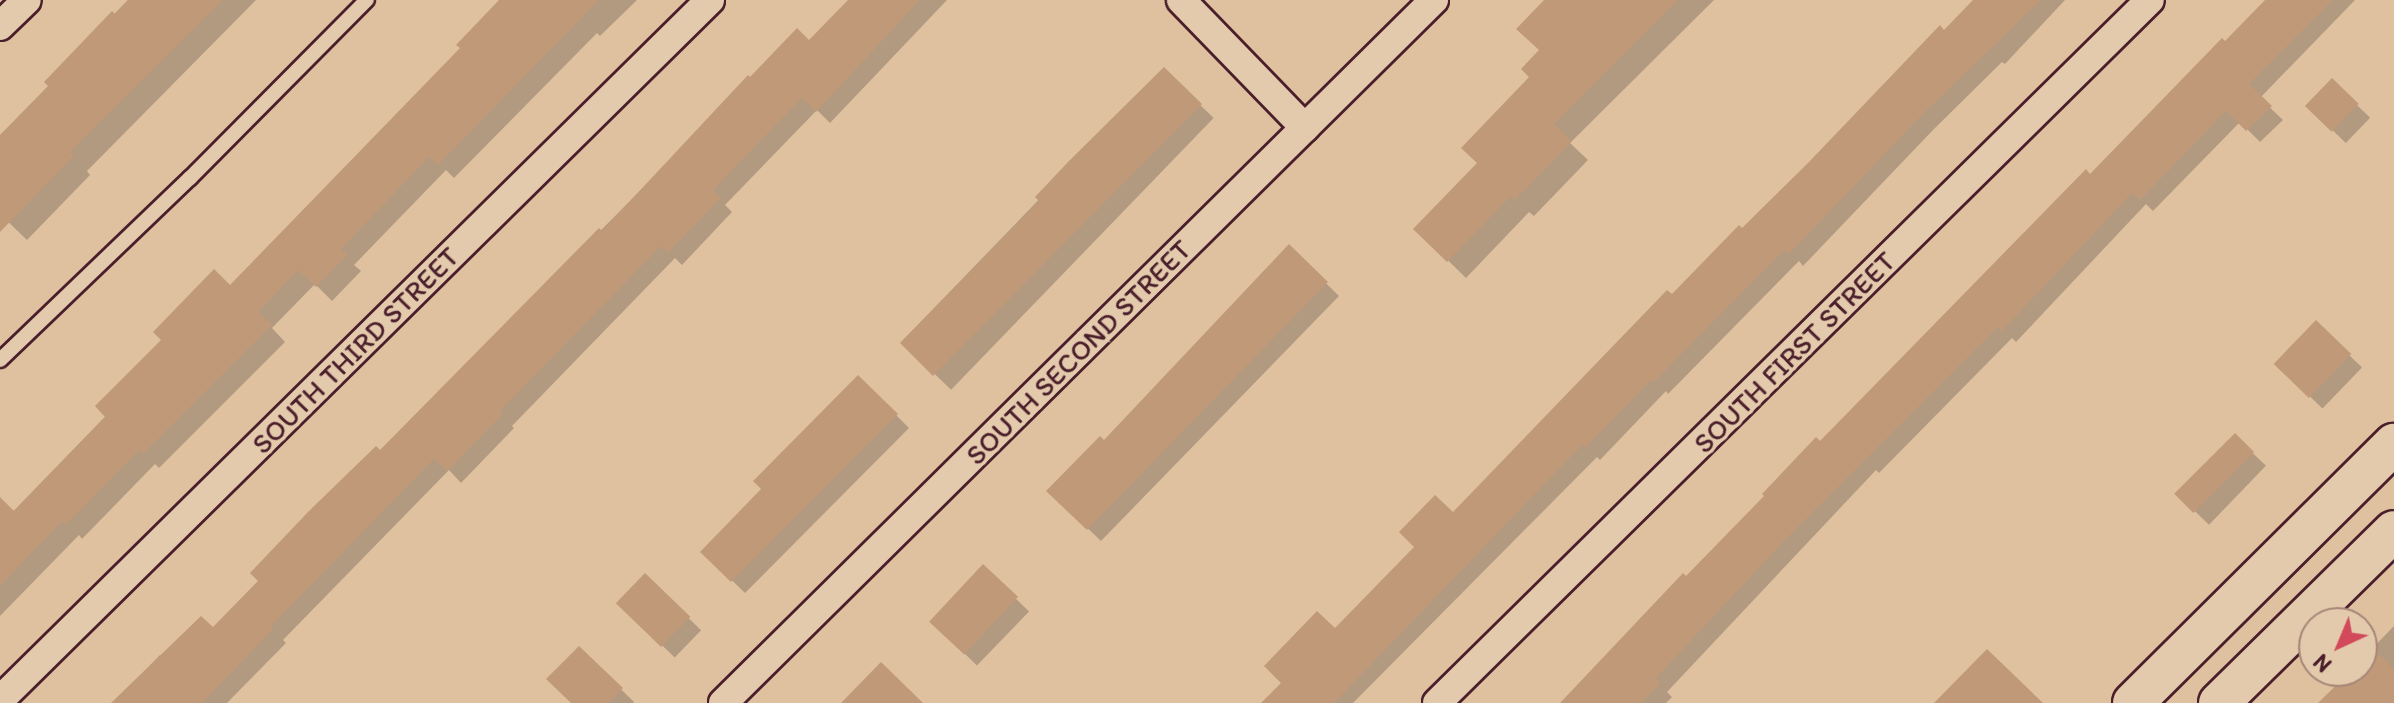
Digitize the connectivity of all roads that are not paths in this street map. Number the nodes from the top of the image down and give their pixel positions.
1 (27, 0) edge
2 (367, 0) edge
3 (710, 0) edge
4 (1181, 0) edge
5 (1434, 0) edge
6 (2150, 0) edge
7 (0, 26) edge
8 (1305, 128) junction
9 (0, 360) edge
10 (2394, 444) edge
11 (2394, 531) edge
12 (0, 700) edge
13 (723, 703) edge
14 (1437, 703) edge
15 (2133, 703) edge
16 (2219, 703) edge

1 - 7 street
2 - 9 lane
3 - 12 street, SOUTH THIRD STREET
4 - 8 street
5 - 8 street, SOUTH SECOND STREET
6 - 14 street, SOUTH FIRST STREET
8 - 13 street, SOUTH SECOND STREET
10 - 15 main road
11 - 16 main road

